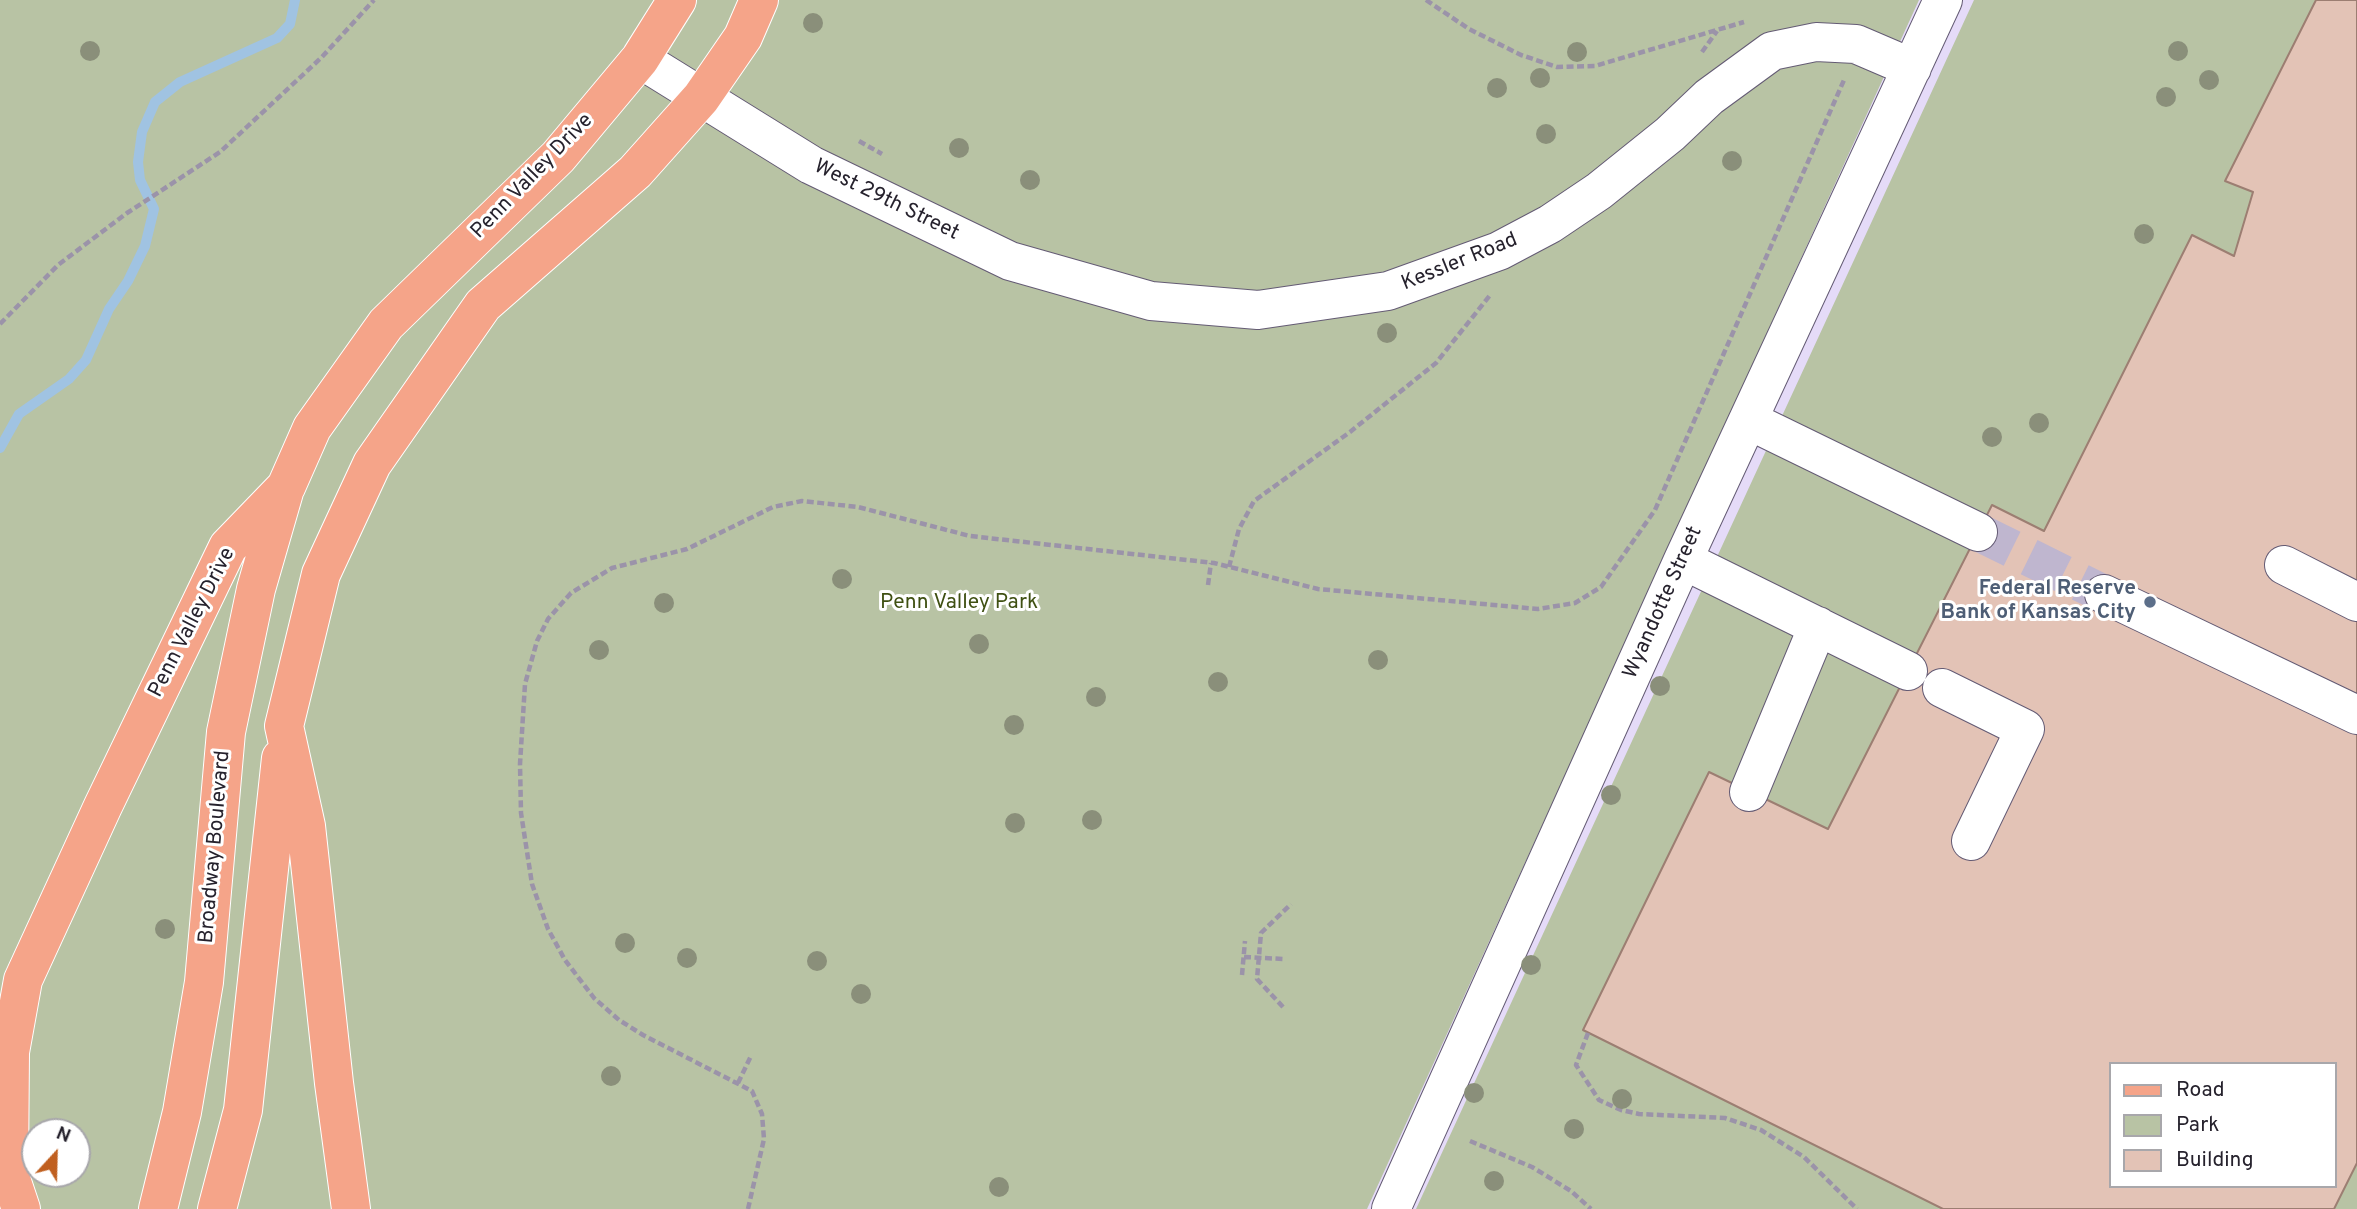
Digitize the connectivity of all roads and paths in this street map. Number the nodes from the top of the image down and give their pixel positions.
1 (374, 0) edge
2 (677, 0) edge
3 (759, 0) edge
4 (1426, 0) edge
5 (1943, 0) edge
6 (1752, 19) dead end
7 (1856, 44) junction
8 (640, 59) junction
9 (1912, 68) junction
10 (701, 98) junction
11 (859, 141) dead end
12 (883, 154) dead end
13 (1499, 251) junction
14 (1151, 301) joint
15 (0, 324) edge
16 (1748, 420) junction
17 (285, 487) junction
18 (1978, 532) tunnel mouth
19 (1683, 560) junction
20 (1211, 563) junction
21 (2284, 565) dead end
22 (1229, 567) junction
23 (1208, 586) dead end
24 (2104, 594) tunnel mouth
25 (2357, 602) edge
26 (1818, 626) junction
27 (1908, 671) dead end
28 (1942, 688) dead end
29 (2357, 716) edge
30 (284, 726) junction
31 (1749, 792) dead end
32 (1970, 841) dead end
33 (1291, 904) dead end
34 (1245, 941) dead end
35 (1244, 957) junction
36 (1259, 958) junction
37 (1283, 959) dead end
38 (1242, 975) dead end
39 (1283, 1007) dead end
40 (1588, 1033) dead end
41 (5, 1049) edge
42 (751, 1056) dead end
43 (738, 1083) junction
44 (1470, 1141) dead end
45 (21, 1209) edge
46 (158, 1209) edge
47 (217, 1209) edge
48 (351, 1209) edge
49 (748, 1209) edge
50 (1391, 1209) edge
51 (1591, 1209) edge
52 (1857, 1209) edge

1 - 15 path
2 - 8 main road, Penn Valley Drive
3 - 10 main road
4 - 6 path
5 - 9 street, Wyandotte Street
7 - 9 street
7 - 13 street, Kessler Road
7 - 22 path
8 - 10 street, West 29th Street
8 - 17 main road, Penn Valley Drive
9 - 16 street, Wyandotte Street
10 - 14 street, West 29th Street
10 - 30 main road
11 - 12 path
13 - 14 street, Kessler Road
13 - 22 path
16 - 18 street
16 - 19 street, Wyandotte Street
17 - 41 main road, Penn Valley Drive
17 - 46 main road, Broadway Boulevard
19 - 26 street
19 - 50 street, Wyandotte Street
20 - 22 path
20 - 23 path
20 - 43 path
21 - 25 street
24 - 29 street
26 - 27 street
26 - 31 street
28 - 32 street
30 - 47 main road
30 - 48 main road
33 - 36 path
34 - 35 path
35 - 36 path
35 - 38 path
36 - 37 path
36 - 39 path
40 - 52 path
41 - 45 main road, Penn Valley Drive
42 - 43 path
43 - 49 path
44 - 51 path

